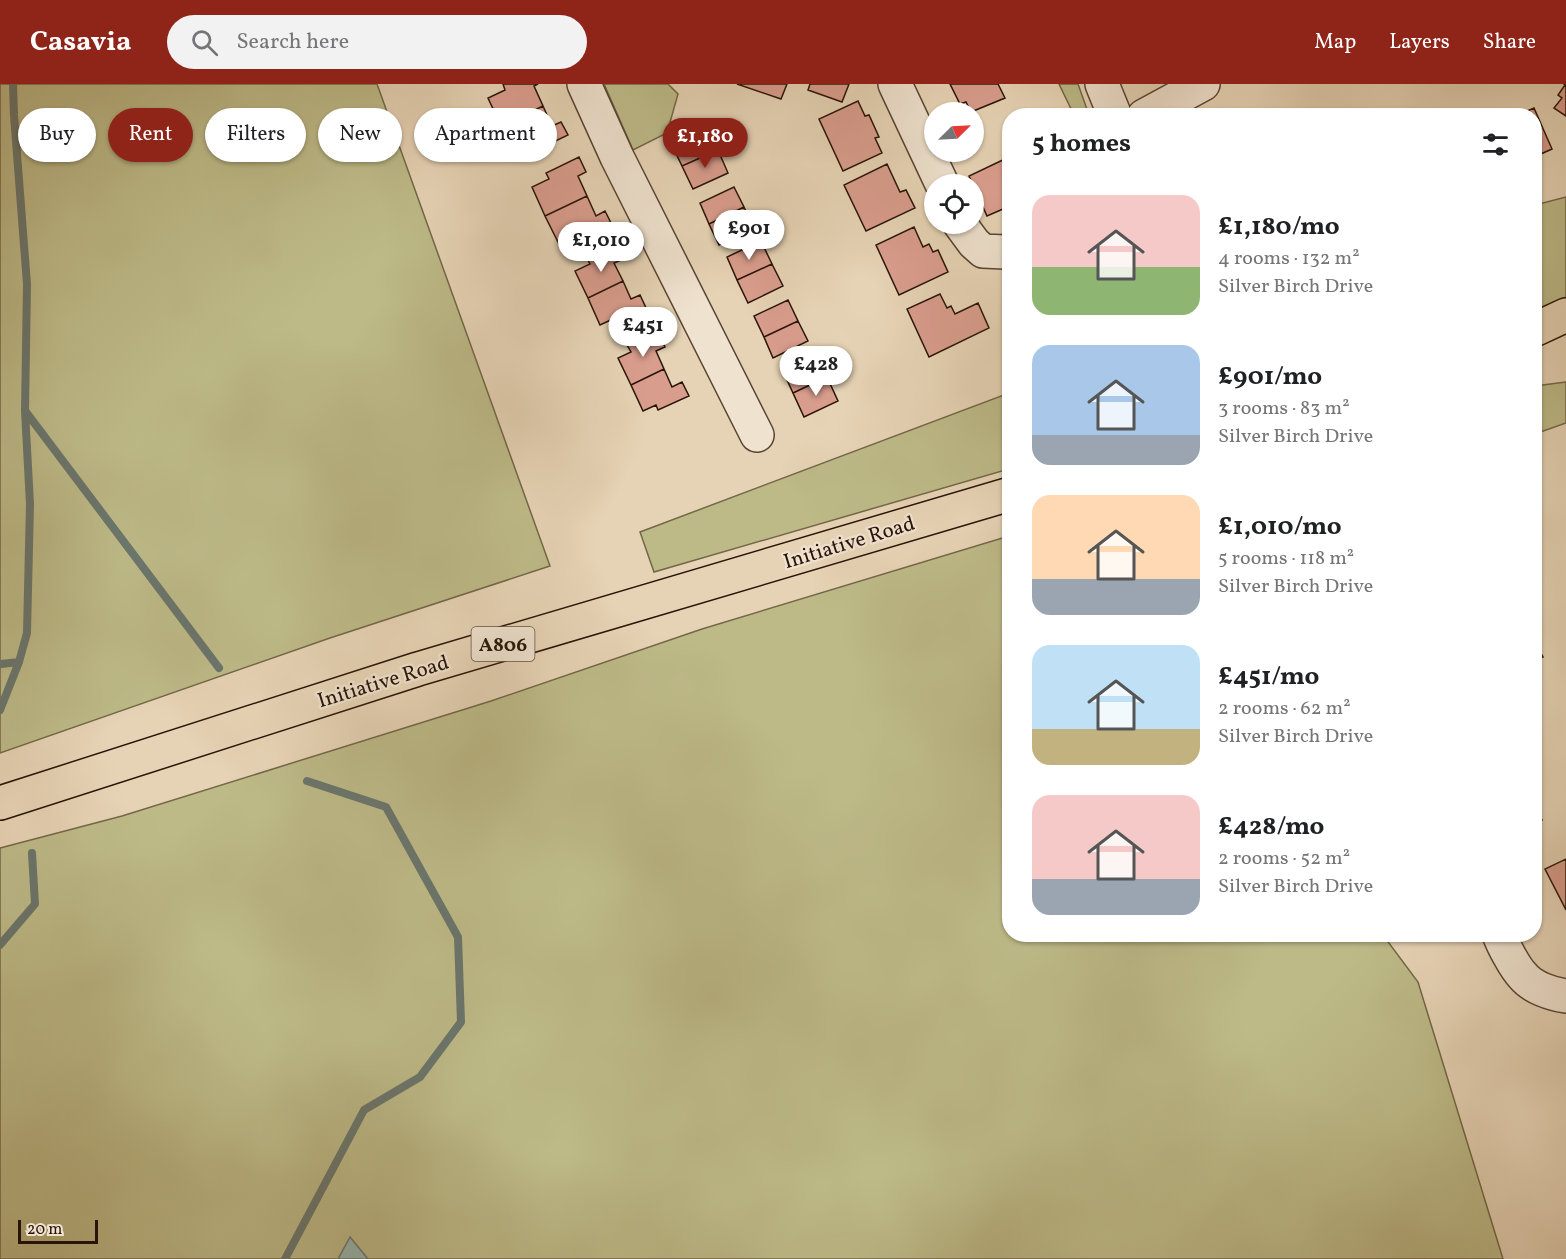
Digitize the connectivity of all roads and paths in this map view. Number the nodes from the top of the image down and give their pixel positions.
1 (584, 84) edge
2 (895, 84) edge
3 (1102, 84) edge
4 (1203, 84) edge
5 (1112, 108) edge
6 (1159, 108) edge
7 (937, 174) edge
8 (967, 234) edge
9 (1002, 252) edge
10 (1566, 315) edge
11 (1542, 326) edge
12 (1566, 341) edge
13 (1542, 343) edge
14 (758, 435) dead end
15 (1002, 496) edge
16 (0, 803) edge
17 (1502, 942) edge
18 (1566, 996) edge

1 - 14 street
2 - 7 street
3 - 5 street
4 - 6 street
8 - 9 street
10 - 11 main road
12 - 13 main road
15 - 16 main road, Initiative Road / A806
17 - 18 street

